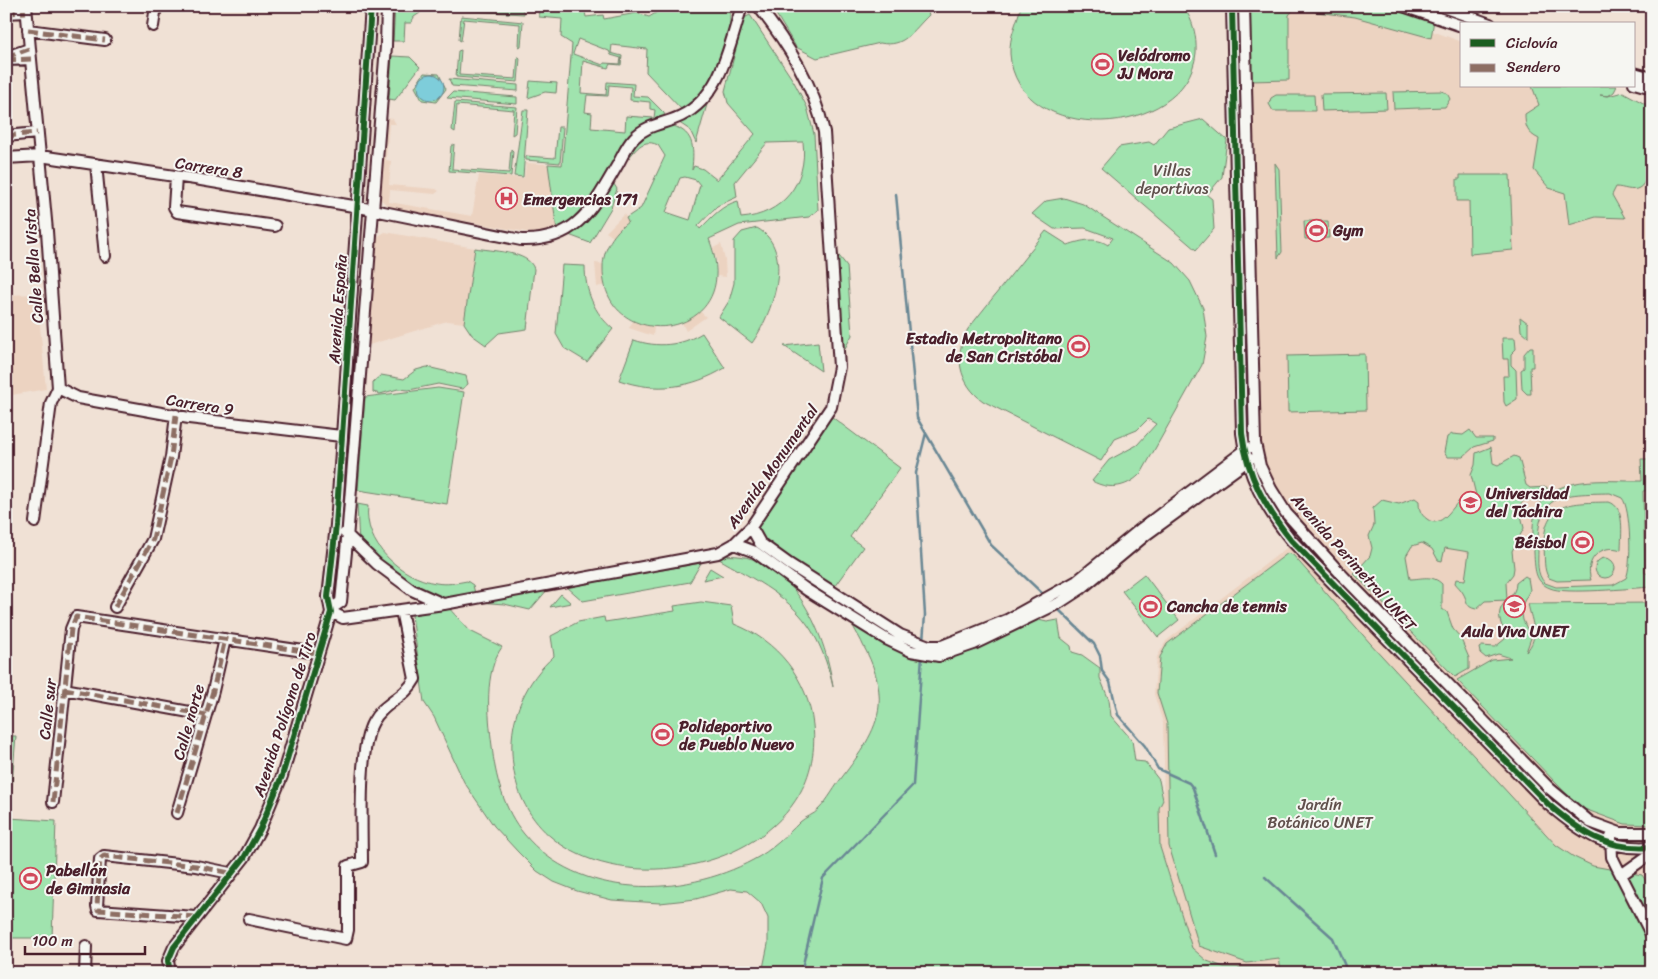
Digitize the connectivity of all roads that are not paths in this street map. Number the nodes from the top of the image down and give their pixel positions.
1 (156, 6) edge
2 (372, 6) edge
3 (387, 6) edge
4 (742, 6) edge
5 (758, 6) edge
6 (1232, 6) edge
7 (1244, 6) edge
8 (1403, 6) edge
9 (1441, 6) edge
10 (26, 9) edge
11 (6, 13) edge
12 (1485, 22) edge
13 (1460, 25) edge
14 (153, 26) dead end
15 (28, 30) junction
16 (105, 40) dead end
17 (30, 54) junction
18 (6, 59) edge
19 (1636, 74) edge
20 (1652, 78) edge
21 (1636, 84) edge
22 (1652, 88) edge
23 (1246, 96) junction
24 (1235, 97) junction
25 (1235, 113) junction
26 (1246, 113) junction
27 (37, 133) junction
28 (6, 136) edge
29 (40, 156) junction
30 (6, 158) edge
31 (96, 164) junction
32 (176, 177) junction
33 (359, 207) junction
34 (372, 210) junction
35 (275, 226) dead end
36 (105, 256) dead end
37 (58, 388) junction
38 (176, 415) junction
39 (341, 436) junction
40 (1255, 443) junction
41 (1244, 450) junction
42 (1257, 455) junction
43 (1246, 462) junction
44 (35, 522) dead end
45 (336, 525) junction
46 (751, 527) junction
47 (347, 535) junction
48 (734, 544) junction
49 (1079, 584) junction
50 (832, 592) junction
51 (826, 601) junction
52 (444, 604) junction
53 (115, 607) dead end
54 (332, 610) junction
55 (401, 610) junction
56 (224, 639) junction
57 (917, 648) junction
58 (317, 653) junction
59 (64, 688) junction
60 (206, 716) junction
61 (53, 802) dead end
62 (177, 813) dead end
63 (1611, 831) junction
64 (1652, 833) edge
65 (1610, 844) junction
66 (1652, 847) edge
67 (1652, 853) edge
68 (230, 873) junction
69 (1621, 875) junction
70 (196, 917) junction
71 (249, 919) dead end
72 (1652, 936) edge
73 (86, 946) dead end
74 (85, 973) edge
75 (170, 973) edge

1 - 14 street
2 - 33 street, Avenida España
3 - 34 street, Avenida España
4 - 34 street, Carrera 8
5 - 46 street, Avenida Monumental
6 - 24 street
7 - 23 street, Avenida Perimetral UNET
8 - 13 street
9 - 12 street
10 - 11 street
10 - 15 street, Calle Bella Vista
15 - 16 street
15 - 17 street, Calle Bella Vista
17 - 18 street
17 - 27 street, Calle Bella Vista
19 - 20 street
21 - 22 street
23 - 24 street
23 - 26 street, Avenida Perimetral UNET
24 - 25 street
25 - 26 street
25 - 41 street
26 - 40 street, Avenida Perimetral UNET
27 - 28 street
27 - 29 street, Calle Bella Vista
29 - 30 street, Carrera 8
29 - 31 street, Carrera 8
29 - 37 street, Calle Bella Vista
31 - 32 street, Carrera 8
31 - 36 street
32 - 33 street, Carrera 8
32 - 35 street
33 - 34 street, Carrera 8
33 - 39 street, Avenida España
34 - 47 street, Avenida España
37 - 38 street, Carrera 9
37 - 44 street, Calle Bella Vista
38 - 39 street, Carrera 9
38 - 53 street
39 - 45 street, Avenida España
40 - 41 street
40 - 42 street, Avenida Perimetral UNET
41 - 43 street
41 - 49 street
42 - 43 street
42 - 63 street, Avenida Perimetral UNET
43 - 49 street
43 - 65 street
45 - 47 street
45 - 54 street, Avenida España
46 - 48 street, Avenida Monumental
46 - 50 street
47 - 52 street
47 - 54 street, Avenida España
48 - 51 street
48 - 52 street, Avenida Monumental
49 - 57 street
50 - 51 street
50 - 57 street
51 - 57 street
52 - 55 street, Avenida Monumental
54 - 55 street, Avenida Monumental
54 - 58 street, Avenida Polígono de Tiro
55 - 71 street
56 - 58 street
56 - 59 street, Calle sur
56 - 60 street, Calle norte
58 - 68 street, Avenida Polígono de Tiro
59 - 60 street
59 - 61 street, Calle sur
60 - 62 street, Calle norte
63 - 64 street, Avenida Perimetral UNET
63 - 65 street
65 - 66 street
65 - 69 street
67 - 69 street
68 - 70 street, Avenida Polígono de Tiro
68 - 70 street
69 - 72 street
70 - 75 street, Avenida Polígono de Tiro
73 - 74 street

